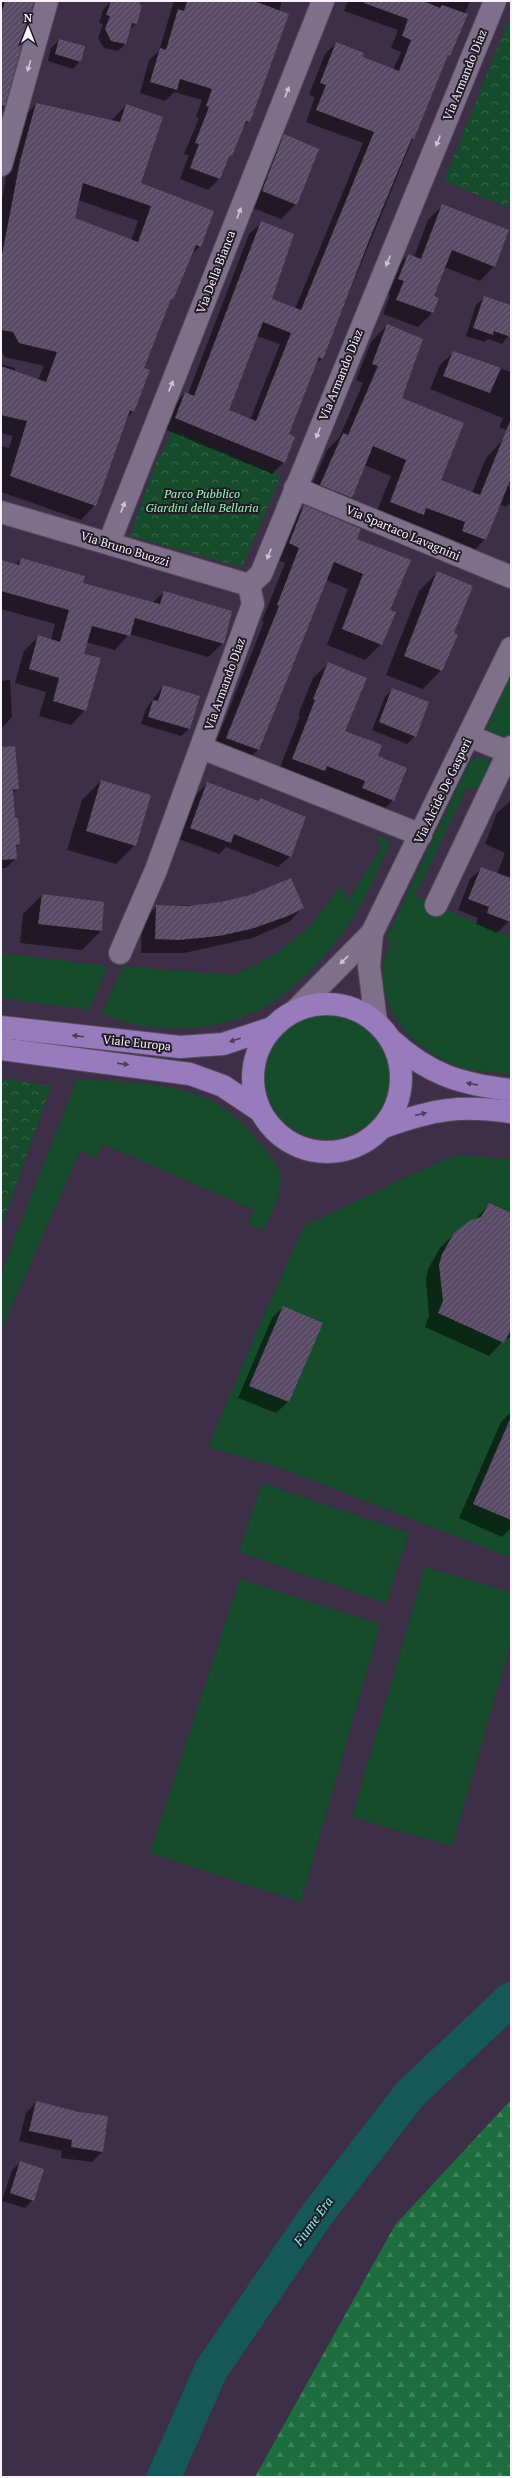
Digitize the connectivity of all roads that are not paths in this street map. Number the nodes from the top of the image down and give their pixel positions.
1 (47, 1) edge
2 (323, 1) edge
3 (495, 1) edge
4 (1, 164) edge
5 (295, 488) junction
6 (1, 512) edge
7 (109, 544) junction
8 (511, 578) edge
9 (249, 585) junction
10 (511, 648) edge
11 (469, 736) junction
12 (202, 748) junction
13 (510, 750) edge
14 (422, 835) junction
15 (436, 905) dead end
16 (372, 933) junction
17 (120, 953) dead end
18 (295, 1011) junction
19 (376, 1022) junction
20 (1, 1027) edge
21 (272, 1028) junction
22 (391, 1040) junction
23 (1, 1049) edge
24 (511, 1090) edge
25 (259, 1110) junction
26 (511, 1112) edge
27 (384, 1126) junction

1 -> 4 street
7 -> 2 street, Via Della Bianca
3 -> 5 street, Via Armando Diaz
5 - 8 street, Via Spartaco Lavagnini
5 -> 9 street, Via Armando Diaz
6 - 7 street, Via Bruno Buozzi
7 - 9 street, Via Bruno Buozzi
9 - 12 street, Via Armando Diaz
10 - 11 street, Via Alcide De Gasperi
11 - 13 street
11 - 14 street, Via Alcide De Gasperi
12 - 14 street
12 - 17 street, Via Armando Diaz
13 - 15 street
14 - 16 street, Via Alcide De Gasperi
16 -> 18 street, Via Alcide De Gasperi
16 - 19 street, Via Alcide De Gasperi
18 - 19 main road, Viale Europa
18 - 21 main road, Viale Europa
19 - 22 main road, Viale Europa
21 -> 20 main road, Viale Europa
21 - 25 main road, Viale Europa
24 -> 22 main road, Viale Europa
22 - 27 main road, Viale Europa
23 -> 25 main road, Viale Europa
25 - 27 main road, Viale Europa
27 -> 26 main road, Viale Europa

